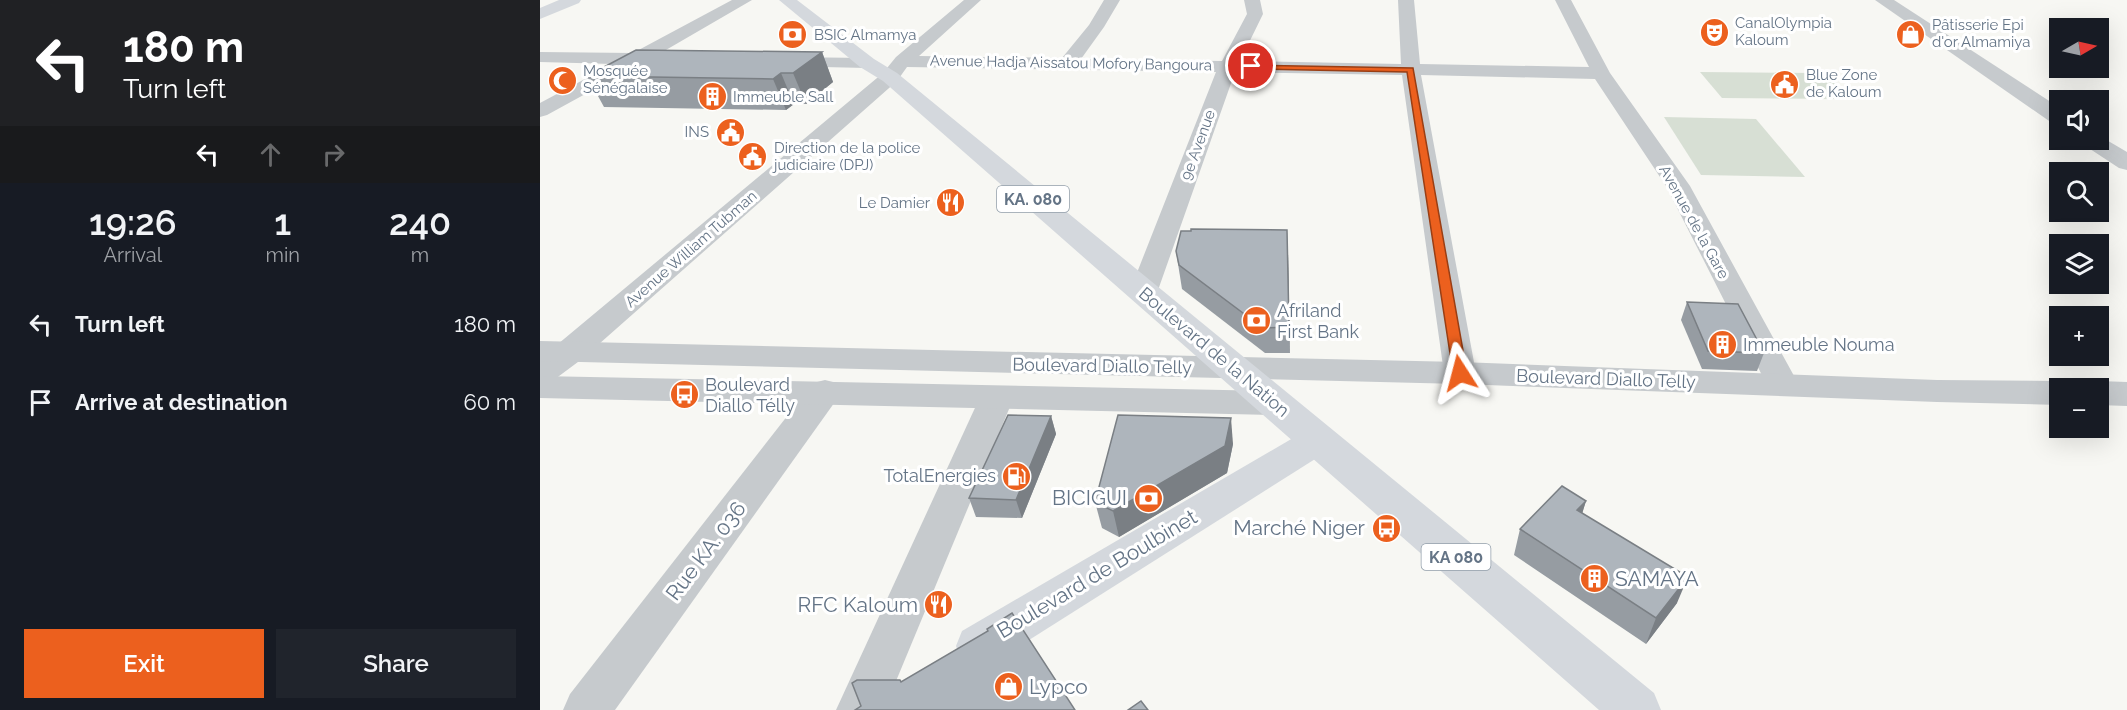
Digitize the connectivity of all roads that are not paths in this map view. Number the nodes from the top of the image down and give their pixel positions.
1 (573, 0) edge
2 (744, 0) edge
3 (787, 0) edge
4 (973, 0) edge
5 (1112, 0) edge
6 (1252, 0) edge
7 (1406, 0) edge
8 (1563, 0) edge
9 (1883, 0) edge
10 (540, 14) edge
11 (540, 57) edge
12 (635, 59) junction
13 (680, 60) edge
14 (770, 61) edge
15 (867, 63) junction
16 (1068, 63) junction
17 (1228, 66) junction
18 (896, 69) junction
19 (1411, 70) junction
20 (1601, 73) junction
21 (540, 111) edge
22 (2049, 111) edge
23 (2107, 150) edge
24 (2127, 163) edge
25 (1143, 293) junction
26 (556, 351) edge
27 (1235, 369) junction
28 (1460, 373) junction
29 (540, 375) edge
30 (1783, 385) junction
31 (540, 387) edge
32 (825, 391) junction
33 (2049, 393) edge
34 (2109, 393) edge
35 (2127, 394) edge
36 (997, 397) junction
37 (1275, 403) junction
38 (1318, 440) junction
39 (587, 710) edge
40 (860, 710) edge
41 (876, 710) edge
42 (1636, 710) edge

1 - 10 main road
2 - 12 street
3 - 15 main road, Boulevard de la Nation / KA. 080
4 - 18 street, Avenue William Tubman
5 - 16 street
6 - 17 street, 9e Avenue
7 - 19 street
8 - 20 street, Avenue de la Gare
9 - 22 street
11 - 12 street
12 - 13 street
12 - 21 street
14 - 15 street
15 - 18 main road, Boulevard de la Nation / KA. 080
16 - 17 street, Avenue Hadja Aissatou Mofory Bangoura
16 - 18 street, Avenue Hadja Aissatou Mofory Bangoura
17 - 19 street, Avenue Hadja Aissatou Mofory Bangoura
17 - 25 street, 9e Avenue
18 - 25 main road, Boulevard de la Nation / KA. 080
18 - 26 street, Avenue William Tubman
19 - 20 street, Avenue Hadja Aissatou Mofory Bangoura
19 - 28 street
20 - 30 street, Avenue de la Gare
23 - 24 street
25 - 27 main road, Boulevard de la Nation / KA. 080
26 - 27 street, Boulevard Diallo Telly
26 - 29 street, Avenue William Tubman
27 - 28 street, Boulevard Diallo Telly
27 - 37 main road, Boulevard de la Nation / KA. 080
28 - 30 street, Boulevard Diallo Telly
30 - 33 street, Boulevard Diallo Telly
31 - 32 street, Boulevard Diallo Telly
32 - 36 street, Boulevard Diallo Telly
32 - 39 street, Rue KA. 036
34 - 35 street
36 - 37 street, Boulevard Diallo Telly
36 - 40 street
37 - 38 main road, Boulevard de la Nation / KA 080
38 - 41 main road, Boulevard de Boulbinet
38 - 42 main road, Boulevard de la Nation / KA 080

